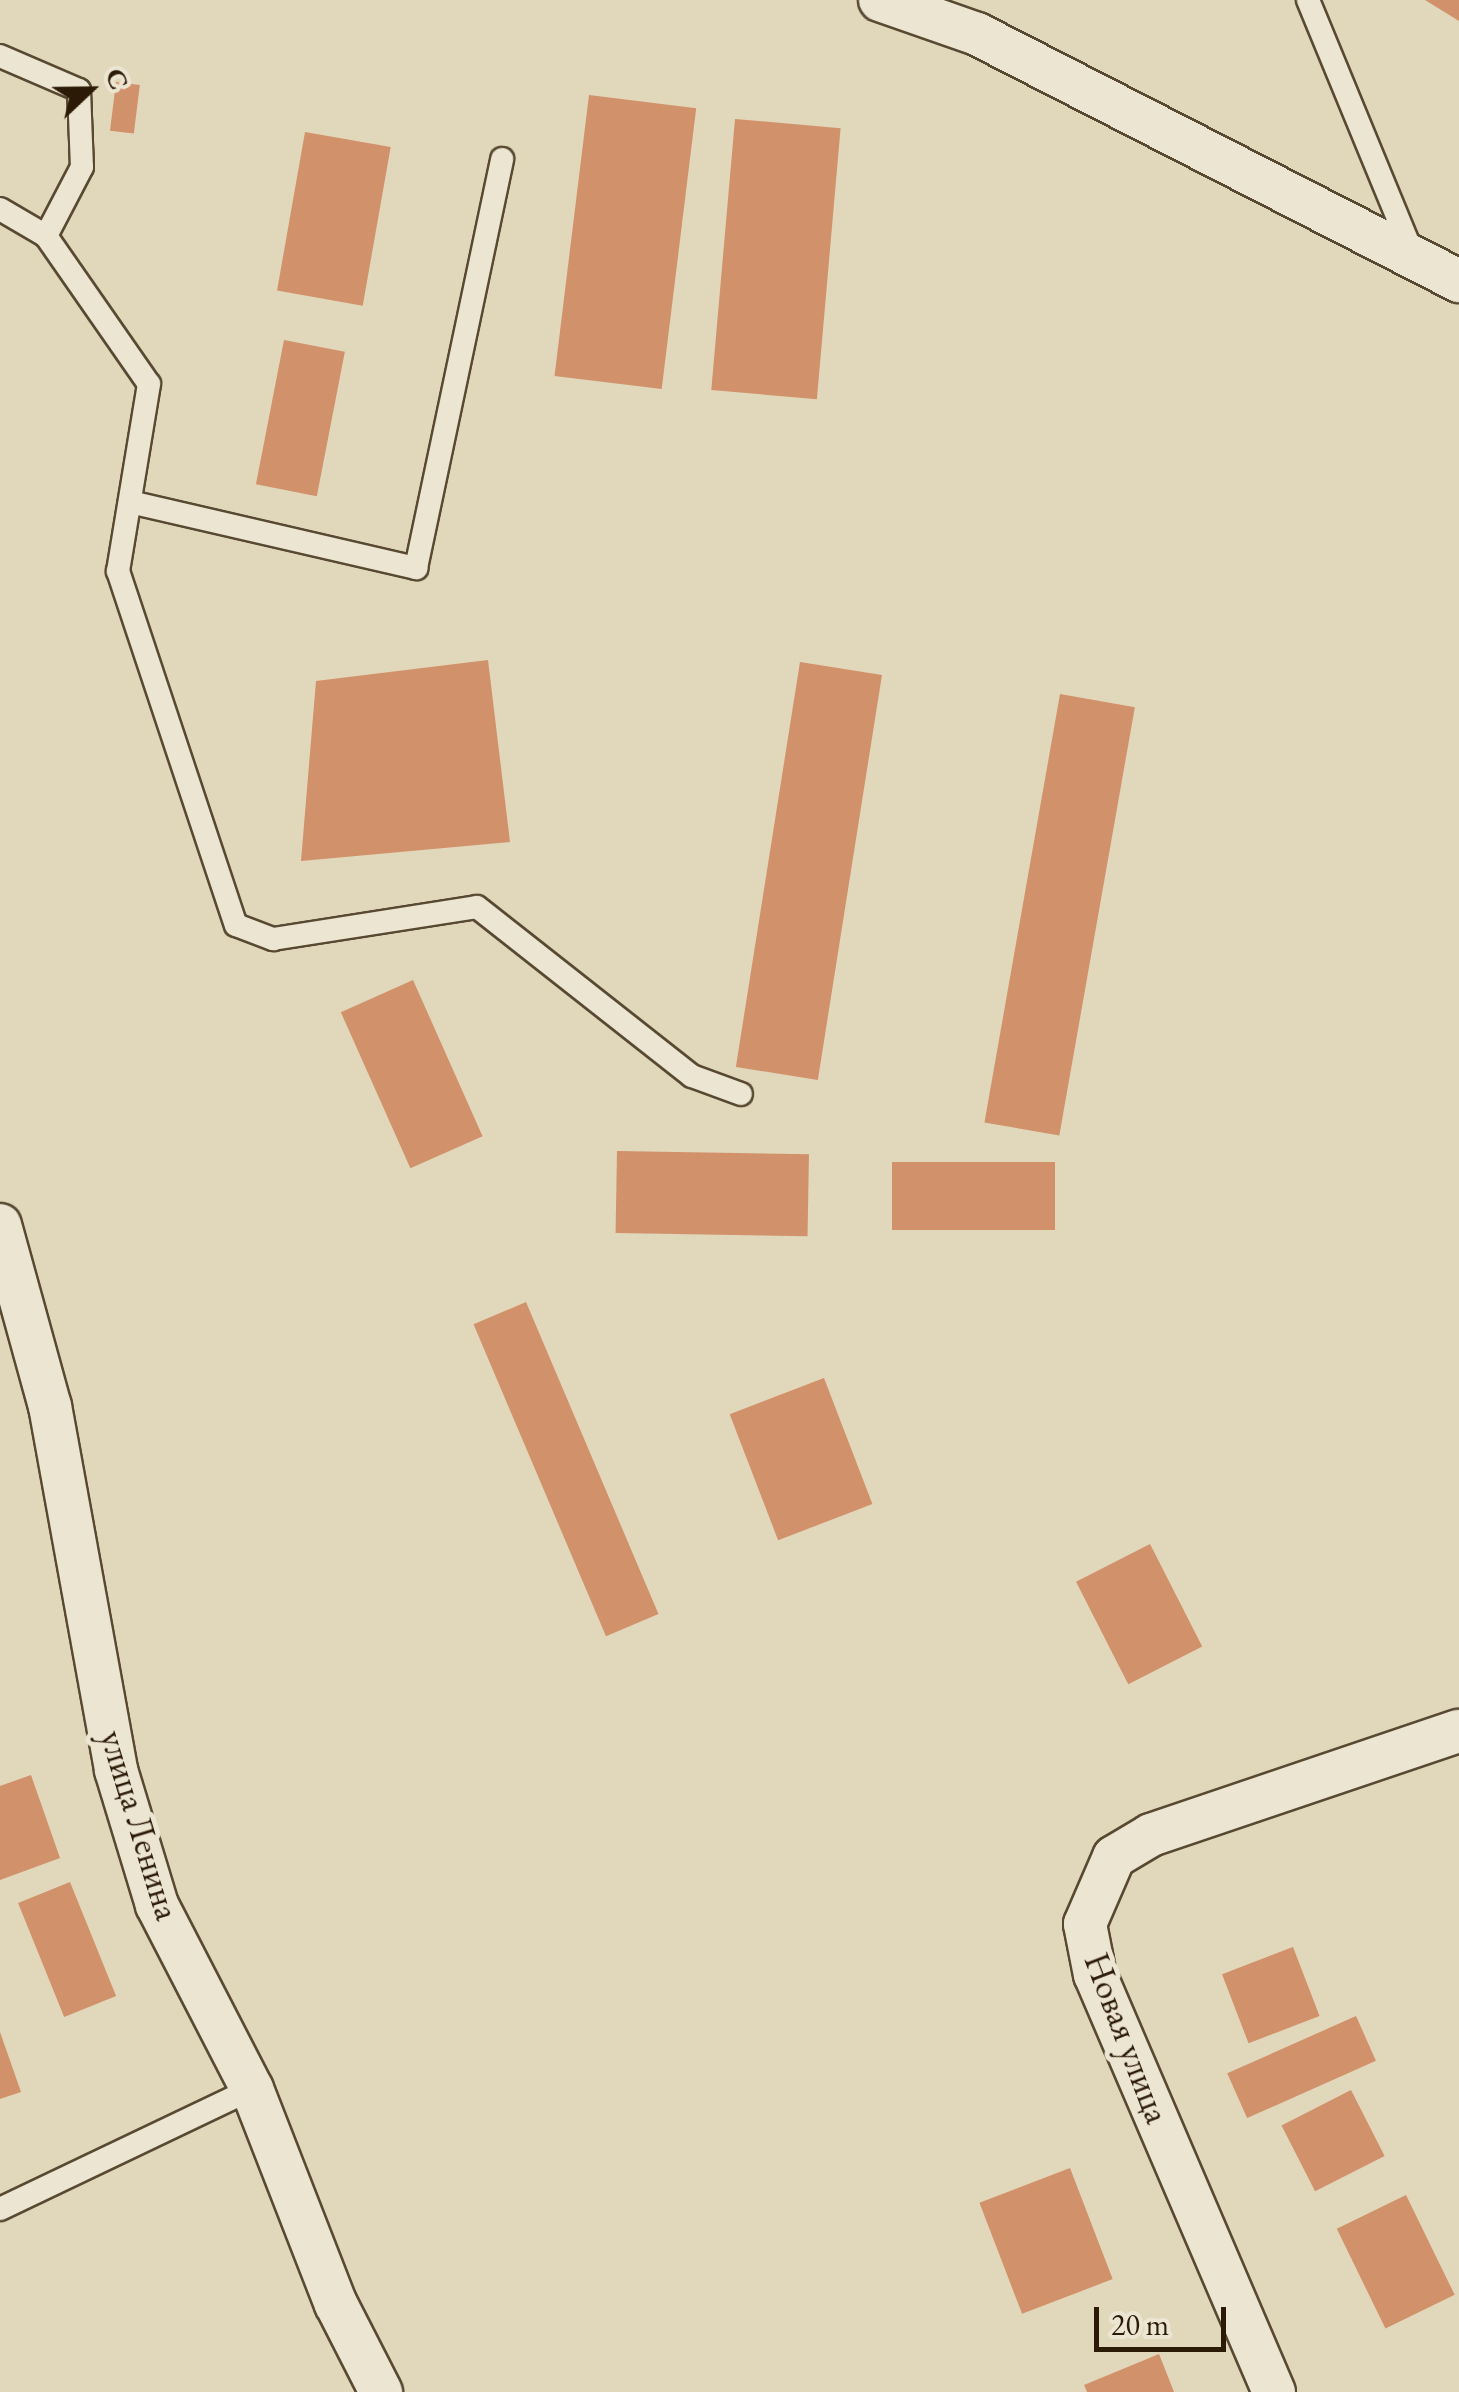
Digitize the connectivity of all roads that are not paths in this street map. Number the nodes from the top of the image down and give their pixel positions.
1 (880, 0) edge
2 (1308, 0) edge
3 (0, 56) edge
4 (502, 159) dead end
5 (0, 209) edge
6 (46, 236) junction
7 (1415, 258) junction
8 (1459, 280) edge
9 (130, 502) junction
10 (741, 1094) dead end
11 (0, 1225) edge
12 (1459, 1731) edge
13 (252, 2089) junction
14 (0, 2209) edge
15 (381, 2392) edge
16 (1274, 2392) edge

1 - 7 street
2 - 7 lane
3 - 6 lane
4 - 9 lane
5 - 6 lane
6 - 9 lane
7 - 8 street
9 - 10 lane
11 - 13 street, улица Ленина
12 - 16 street, Новая улица
13 - 14 lane
13 - 15 street, улица Ленина

